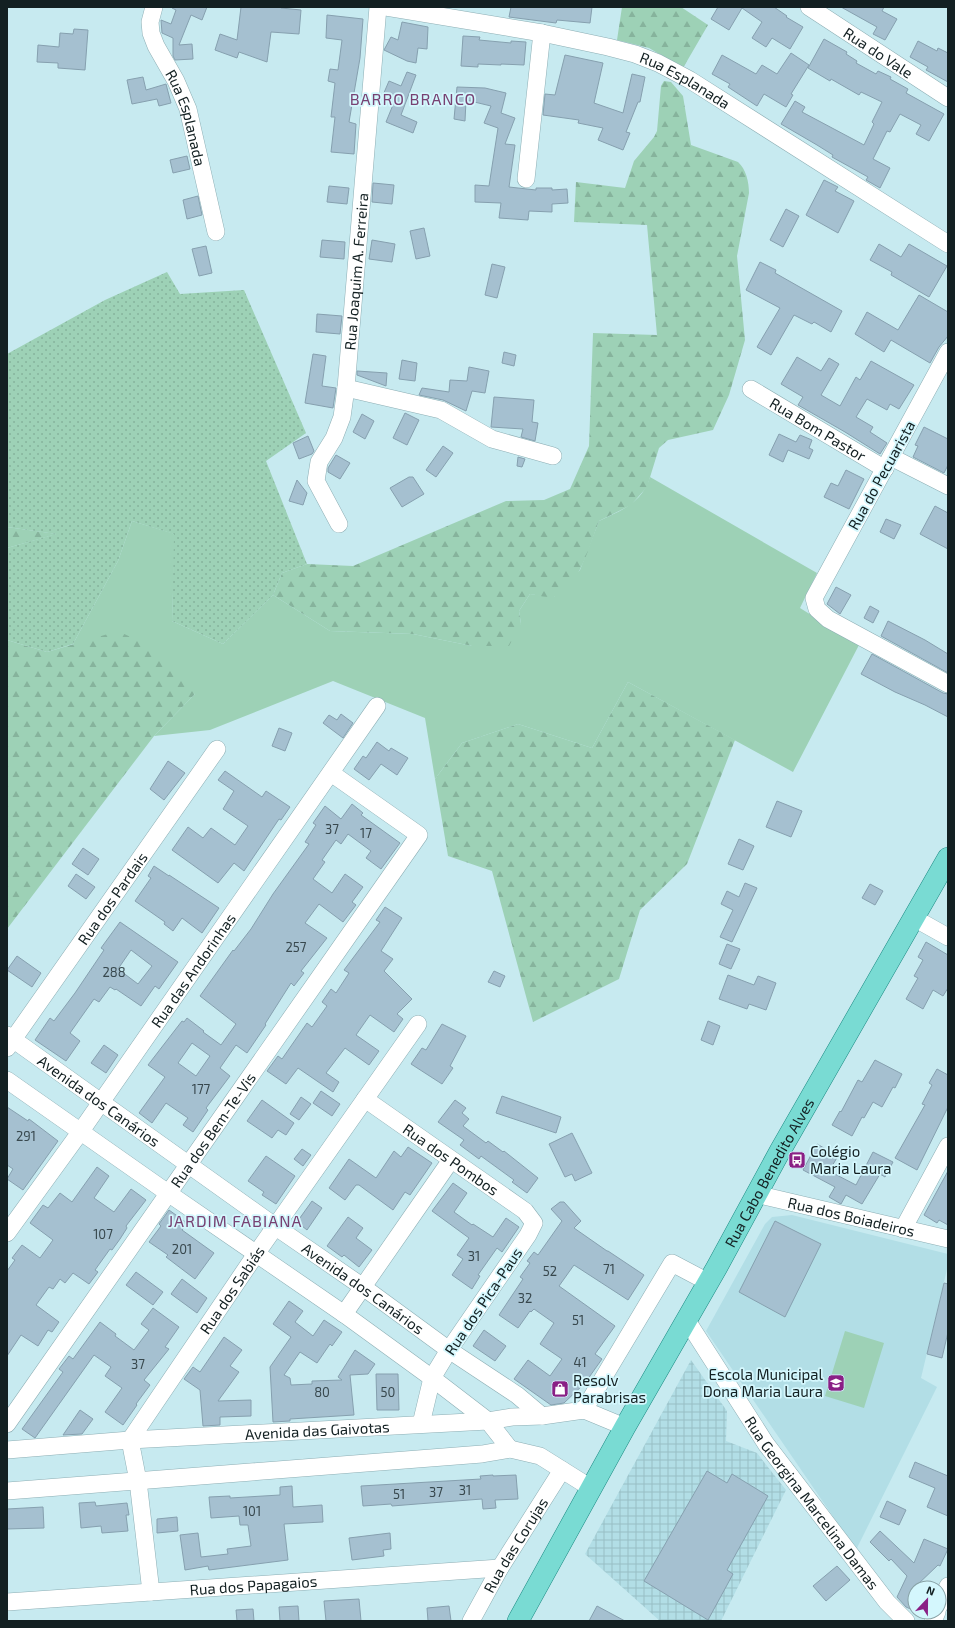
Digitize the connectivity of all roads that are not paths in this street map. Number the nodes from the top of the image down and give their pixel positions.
1 (154, 7) edge
2 (378, 7) edge
3 (386, 7) edge
4 (809, 7) edge
5 (542, 33) junction
6 (948, 98) edge
7 (526, 179) dead end
8 (216, 232) dead end
9 (948, 244) edge
10 (948, 352) edge
11 (346, 388) junction
12 (751, 389) dead end
13 (553, 456) dead end
14 (888, 463) junction
15 (948, 486) edge
16 (339, 524) dead end
17 (948, 684) edge
18 (377, 706) dead end
19 (217, 749) dead end
20 (331, 773) junction
21 (948, 858) edge
22 (914, 918) junction
23 (948, 937) edge
24 (418, 1024) dead end
25 (9, 1041) edge
26 (7, 1080) edge
27 (365, 1099) junction
28 (100, 1102) junction
29 (81, 1130) junction
30 (948, 1146) edge
31 (451, 1160) junction
32 (188, 1164) junction
33 (168, 1193) junction
34 (756, 1194) junction
35 (534, 1223) joint
36 (276, 1227) junction
37 (903, 1229) junction
38 (7, 1233) edge
39 (948, 1239) edge
40 (256, 1254) junction
41 (708, 1282) junction
42 (364, 1287) junction
43 (344, 1314) junction
44 (686, 1319) junction
45 (449, 1350) junction
46 (432, 1378) junction
47 (517, 1395) junction
48 (584, 1410) junction
49 (542, 1416) junction
50 (512, 1418) junction
51 (488, 1421) junction
52 (7, 1424) edge
53 (421, 1424) junction
54 (624, 1427) junction
55 (130, 1440) junction
56 (510, 1449) junction
57 (7, 1450) edge
58 (562, 1470) junction
59 (138, 1482) junction
60 (591, 1488) junction
61 (7, 1491) edge
62 (500, 1568) junction
63 (151, 1592) junction
64 (7, 1602) edge
65 (886, 1602) junction
66 (470, 1621) edge
67 (518, 1621) edge
68 (888, 1621) edge
69 (906, 1621) edge

1 - 8 street, Rua Esplanada
2 - 11 street, Rua Joaquim A. Ferreira
3 - 5 street, Rua Esplanada
4 - 6 street, Rua do Vale
5 - 7 street
5 - 9 street, Rua Esplanada
10 - 14 street, Rua do Pecuarista
11 - 13 street
11 - 16 street, Rua Joaquim A. Ferreira
12 - 14 street, Rua Bom Pastor
14 - 15 street, Rua Bom Pastor
14 - 17 street, Rua do Pecuarista
18 - 20 street, Rua das Andorinhas
19 - 25 street, Rua dos Pardais
20 - 28 street, Rua das Andorinhas
20 - 32 street, Rua dos Bem-Te-Vis
21 - 22 main road, Rua Cabo Benedito Alves
22 - 23 street
22 - 34 main road, Rua Cabo Benedito Alves
24 - 27 street, Rua dos Sabiás
25 - 28 street, Avenida dos Canários
26 - 29 street
27 - 31 street, Rua dos Pombos
27 - 36 street, Rua dos Sabiás
28 - 29 street, Rua das Andorinhas
28 - 32 street, Avenida dos Canários
29 - 33 street
29 - 38 street, Rua das Andorinhas
30 - 37 street
31 - 35 street, Rua dos Pombos
31 - 42 street
32 - 33 street, Rua dos Bem-Te-Vis
32 - 36 street, Avenida dos Canários
33 - 40 street
33 - 52 street, Rua dos Bem-Te-Vis
34 - 37 street, Rua dos Boiadeiros
34 - 41 main road, Rua Cabo Benedito Alves
35 - 45 street, Rua dos Pica-Paus
36 - 40 street, Rua dos Sabiás
36 - 42 street, Avenida dos Canários
37 - 39 street, Rua dos Boiadeiros
40 - 43 street
40 - 55 street, Rua dos Sabiás
41 - 44 main road, Rua Cabo Benedito Alves
41 - 48 street
42 - 43 street
42 - 45 street, Avenida dos Canários
43 - 46 street
44 - 54 main road, Rua Cabo Benedito Alves
44 - 65 street, Rua Georgina Marcelina Damas
45 - 46 street, Rua dos Pica-Paus
45 - 47 street, Avenida dos Canários
46 - 51 street
46 - 53 street, Rua dos Pica-Paus
47 - 49 street, Avenida dos Canários
47 - 50 street
48 - 49 street, Avenida das Gaivotas
48 - 54 street
49 - 50 street, Avenida das Gaivotas
50 - 51 street, Avenida das Gaivotas
50 - 56 street
51 - 53 street, Avenida das Gaivotas
51 - 56 street
53 - 55 street, Avenida das Gaivotas
54 - 60 main road, Rua Cabo Benedito Alves
55 - 57 street, Avenida das Gaivotas
55 - 59 street
56 - 58 street
56 - 59 street
58 - 60 street
58 - 62 street, Rua das Corujas
59 - 61 street
59 - 63 street
60 - 67 main road, Rua Cabo Benedito Alves
62 - 63 street, Rua dos Papagaios
62 - 66 street, Rua das Corujas
63 - 64 street, Rua dos Papagaios
65 - 68 street
65 - 69 street, Rua Georgina Marcelina Damas

